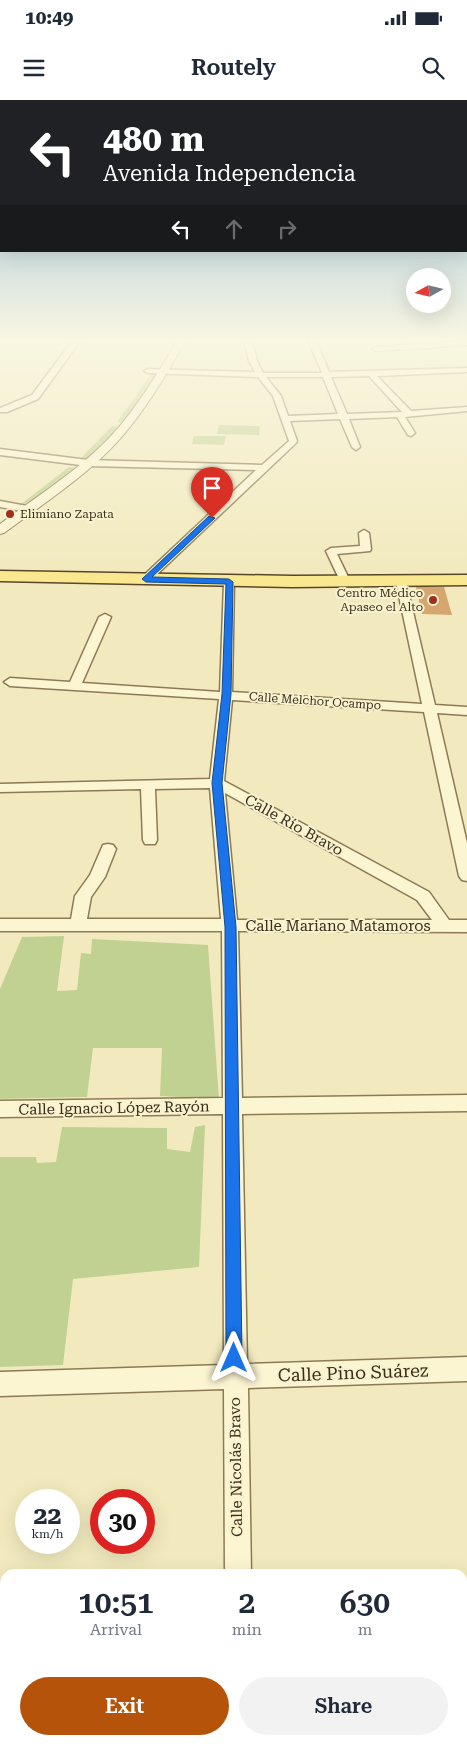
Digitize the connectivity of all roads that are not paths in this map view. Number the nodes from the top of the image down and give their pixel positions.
1 (133, 417) edge
2 (344, 417) junction
3 (352, 417) edge
4 (401, 417) edge
5 (286, 419) joint
6 (111, 424) dead end
7 (127, 425) junction
8 (411, 432) dead end
9 (356, 447) dead end
10 (84, 449) dead end
11 (0, 452) edge
12 (71, 462) junction
13 (88, 463) junction
14 (264, 468) junction
15 (56, 473) dead end
16 (26, 495) dead end
17 (0, 504) edge
18 (11, 506) junction
19 (27, 509) junction
20 (0, 514) edge
21 (0, 530) edge
22 (364, 533) dead end
23 (0, 576) edge
24 (146, 579) junction
25 (467, 580) edge
26 (229, 582) junction
27 (346, 582) junction
28 (401, 582) junction
29 (105, 617) dead end
30 (10, 682) dead end
31 (74, 686) junction
32 (226, 694) junction
33 (430, 709) junction
34 (467, 711) edge
35 (217, 783) junction
36 (148, 786) junction
37 (0, 788) edge
38 (150, 840) dead end
39 (108, 849) dead end
40 (467, 876) edge
41 (0, 925) edge
42 (78, 925) junction
43 (445, 926) junction
44 (467, 926) edge
45 (230, 927) junction
46 (467, 1103) edge
47 (233, 1106) junction
48 (0, 1109) edge
49 (467, 1369) edge
50 (234, 1377) junction
51 (0, 1384) edge
52 (238, 1569) edge

1 - 7 street
2 - 3 street
2 - 5 street
2 - 9 street
4 - 8 street
5 - 14 street
6 - 7 street
7 - 13 street
10 - 12 street
11 - 12 street
12 - 13 street
12 - 15 street
13 - 14 street
13 - 19 street
14 - 24 street
16 - 18 street
17 - 18 street
18 - 19 street
18 - 20 street
19 - 21 street
22 - 27 street
23 - 24 main road
24 - 26 main road
25 - 28 main road
26 - 27 main road
26 - 32 street, Calle Nicolás Bravo
27 - 28 main road
28 - 33 street
29 - 31 street
30 - 31 street, Calle Melchor Ocampo
31 - 32 street, Calle Melchor Ocampo
32 - 33 street, Calle Melchor Ocampo
32 - 35 street, Calle Nicolás Bravo
33 - 34 street, Calle Melchor Ocampo
33 - 40 street
35 - 36 street
35 - 43 street, Calle Río Bravo
35 - 45 street, Calle Nicolás Bravo
36 - 37 street
36 - 38 street
39 - 42 street
41 - 42 street, Calle Mariano Matamoros
42 - 45 street, Calle Mariano Matamoros
43 - 44 street, Calle Mariano Matamoros
43 - 45 street, Calle Mariano Matamoros
45 - 47 street, Calle Nicolás Bravo
46 - 47 street, Calle Ignacio López Rayón
47 - 48 street, Calle Ignacio López Rayón
47 - 50 street, Calle Nicolás Bravo
49 - 50 street, Calle Pino Suárez
50 - 51 street, Calle Pino Suárez
50 - 52 street, Calle Nicolás Bravo

